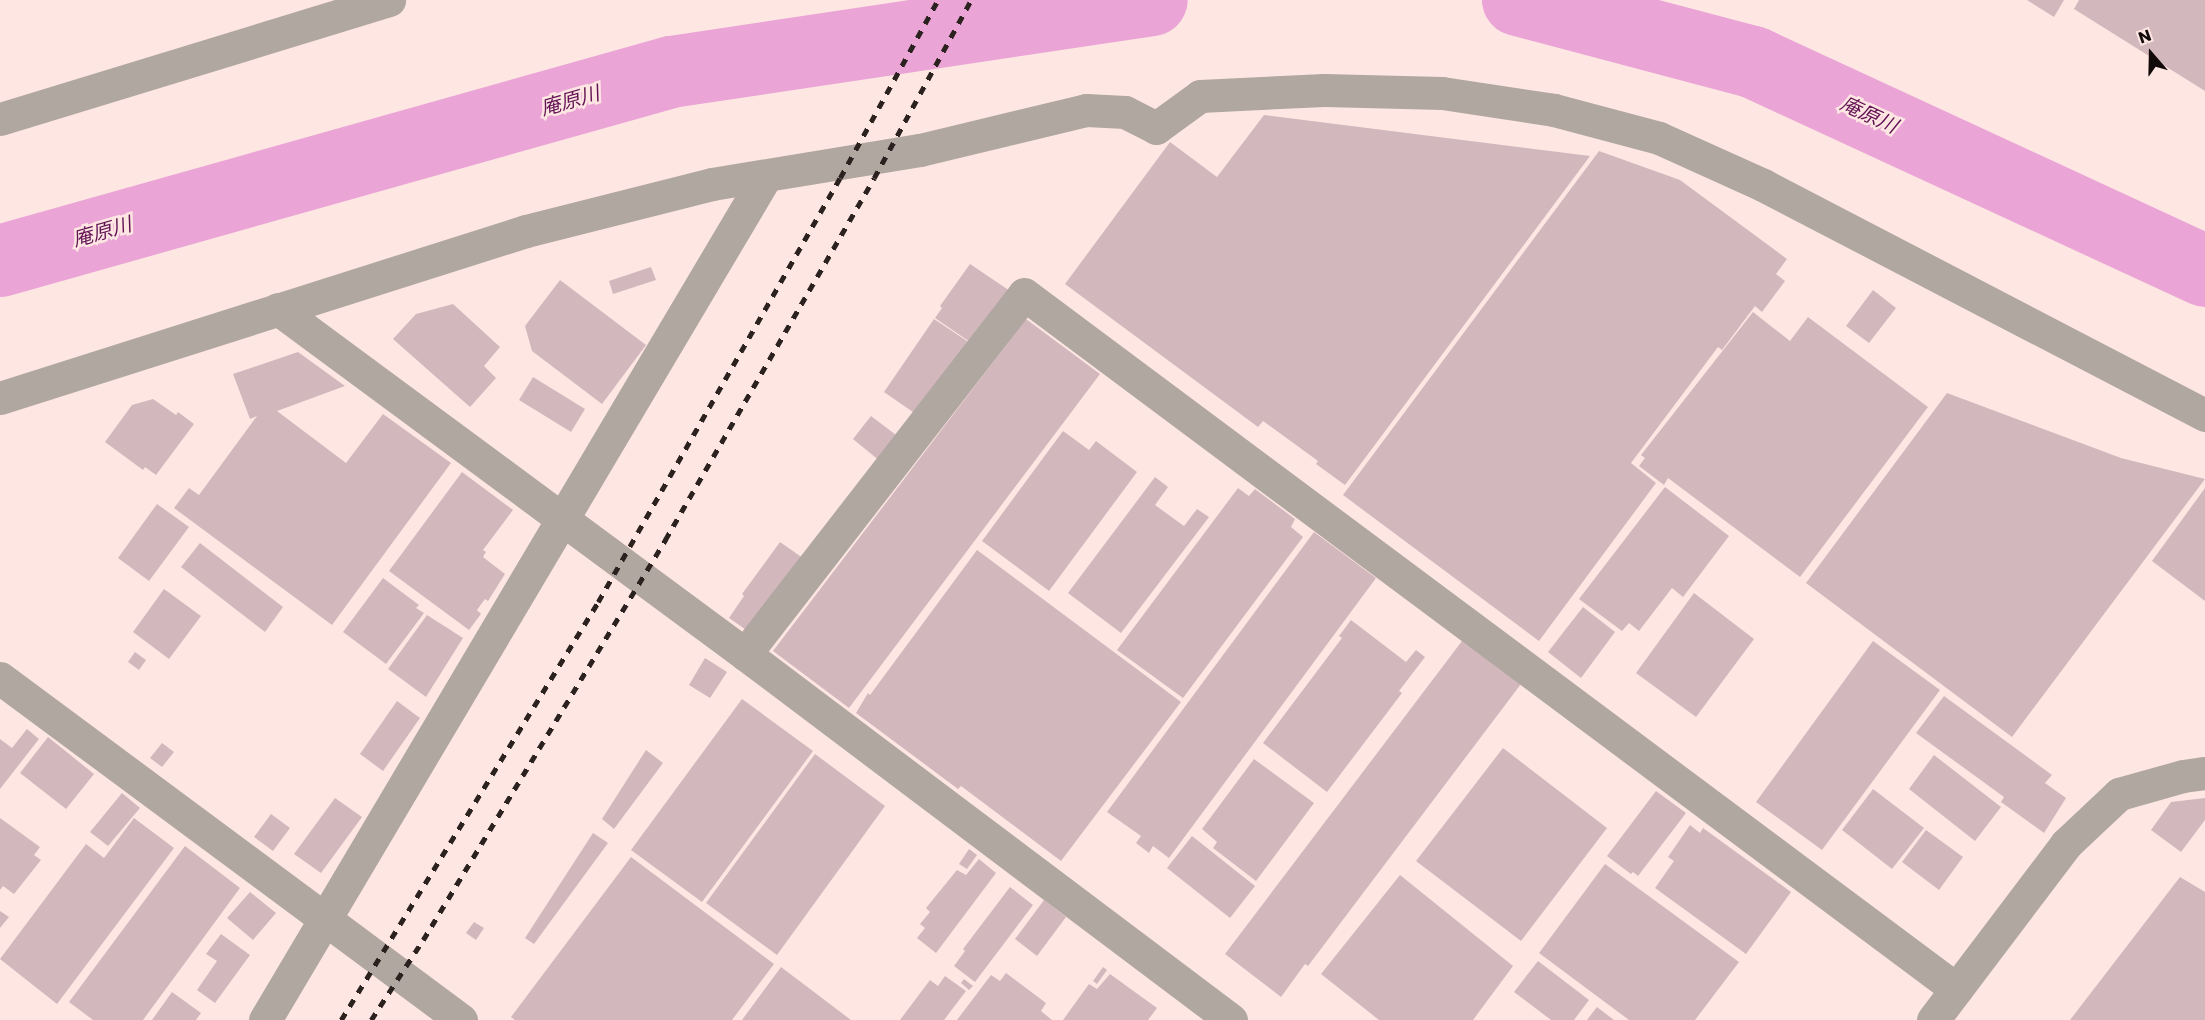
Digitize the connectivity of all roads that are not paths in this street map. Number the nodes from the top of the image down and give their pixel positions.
1 (389, 0) edge
2 (0, 119) edge
3 (766, 176) junction
4 (278, 309) junction
5 (0, 398) edge
6 (2205, 415) edge
7 (561, 519) junction
8 (745, 654) junction
9 (0, 678) edge
10 (2205, 773) edge
11 (326, 920) junction
12 (1956, 989) junction
13 (266, 1020) edge
14 (461, 1020) edge
15 (1231, 1020) edge
16 (1933, 1020) edge

1 - 2 street
3 - 4 street
3 - 6 street
3 - 7 street
4 - 5 street
4 - 7 street
7 - 8 street
7 - 11 street
8 - 12 street
8 - 15 street
9 - 11 street
10 - 12 street
11 - 13 street
11 - 14 street
12 - 16 street

